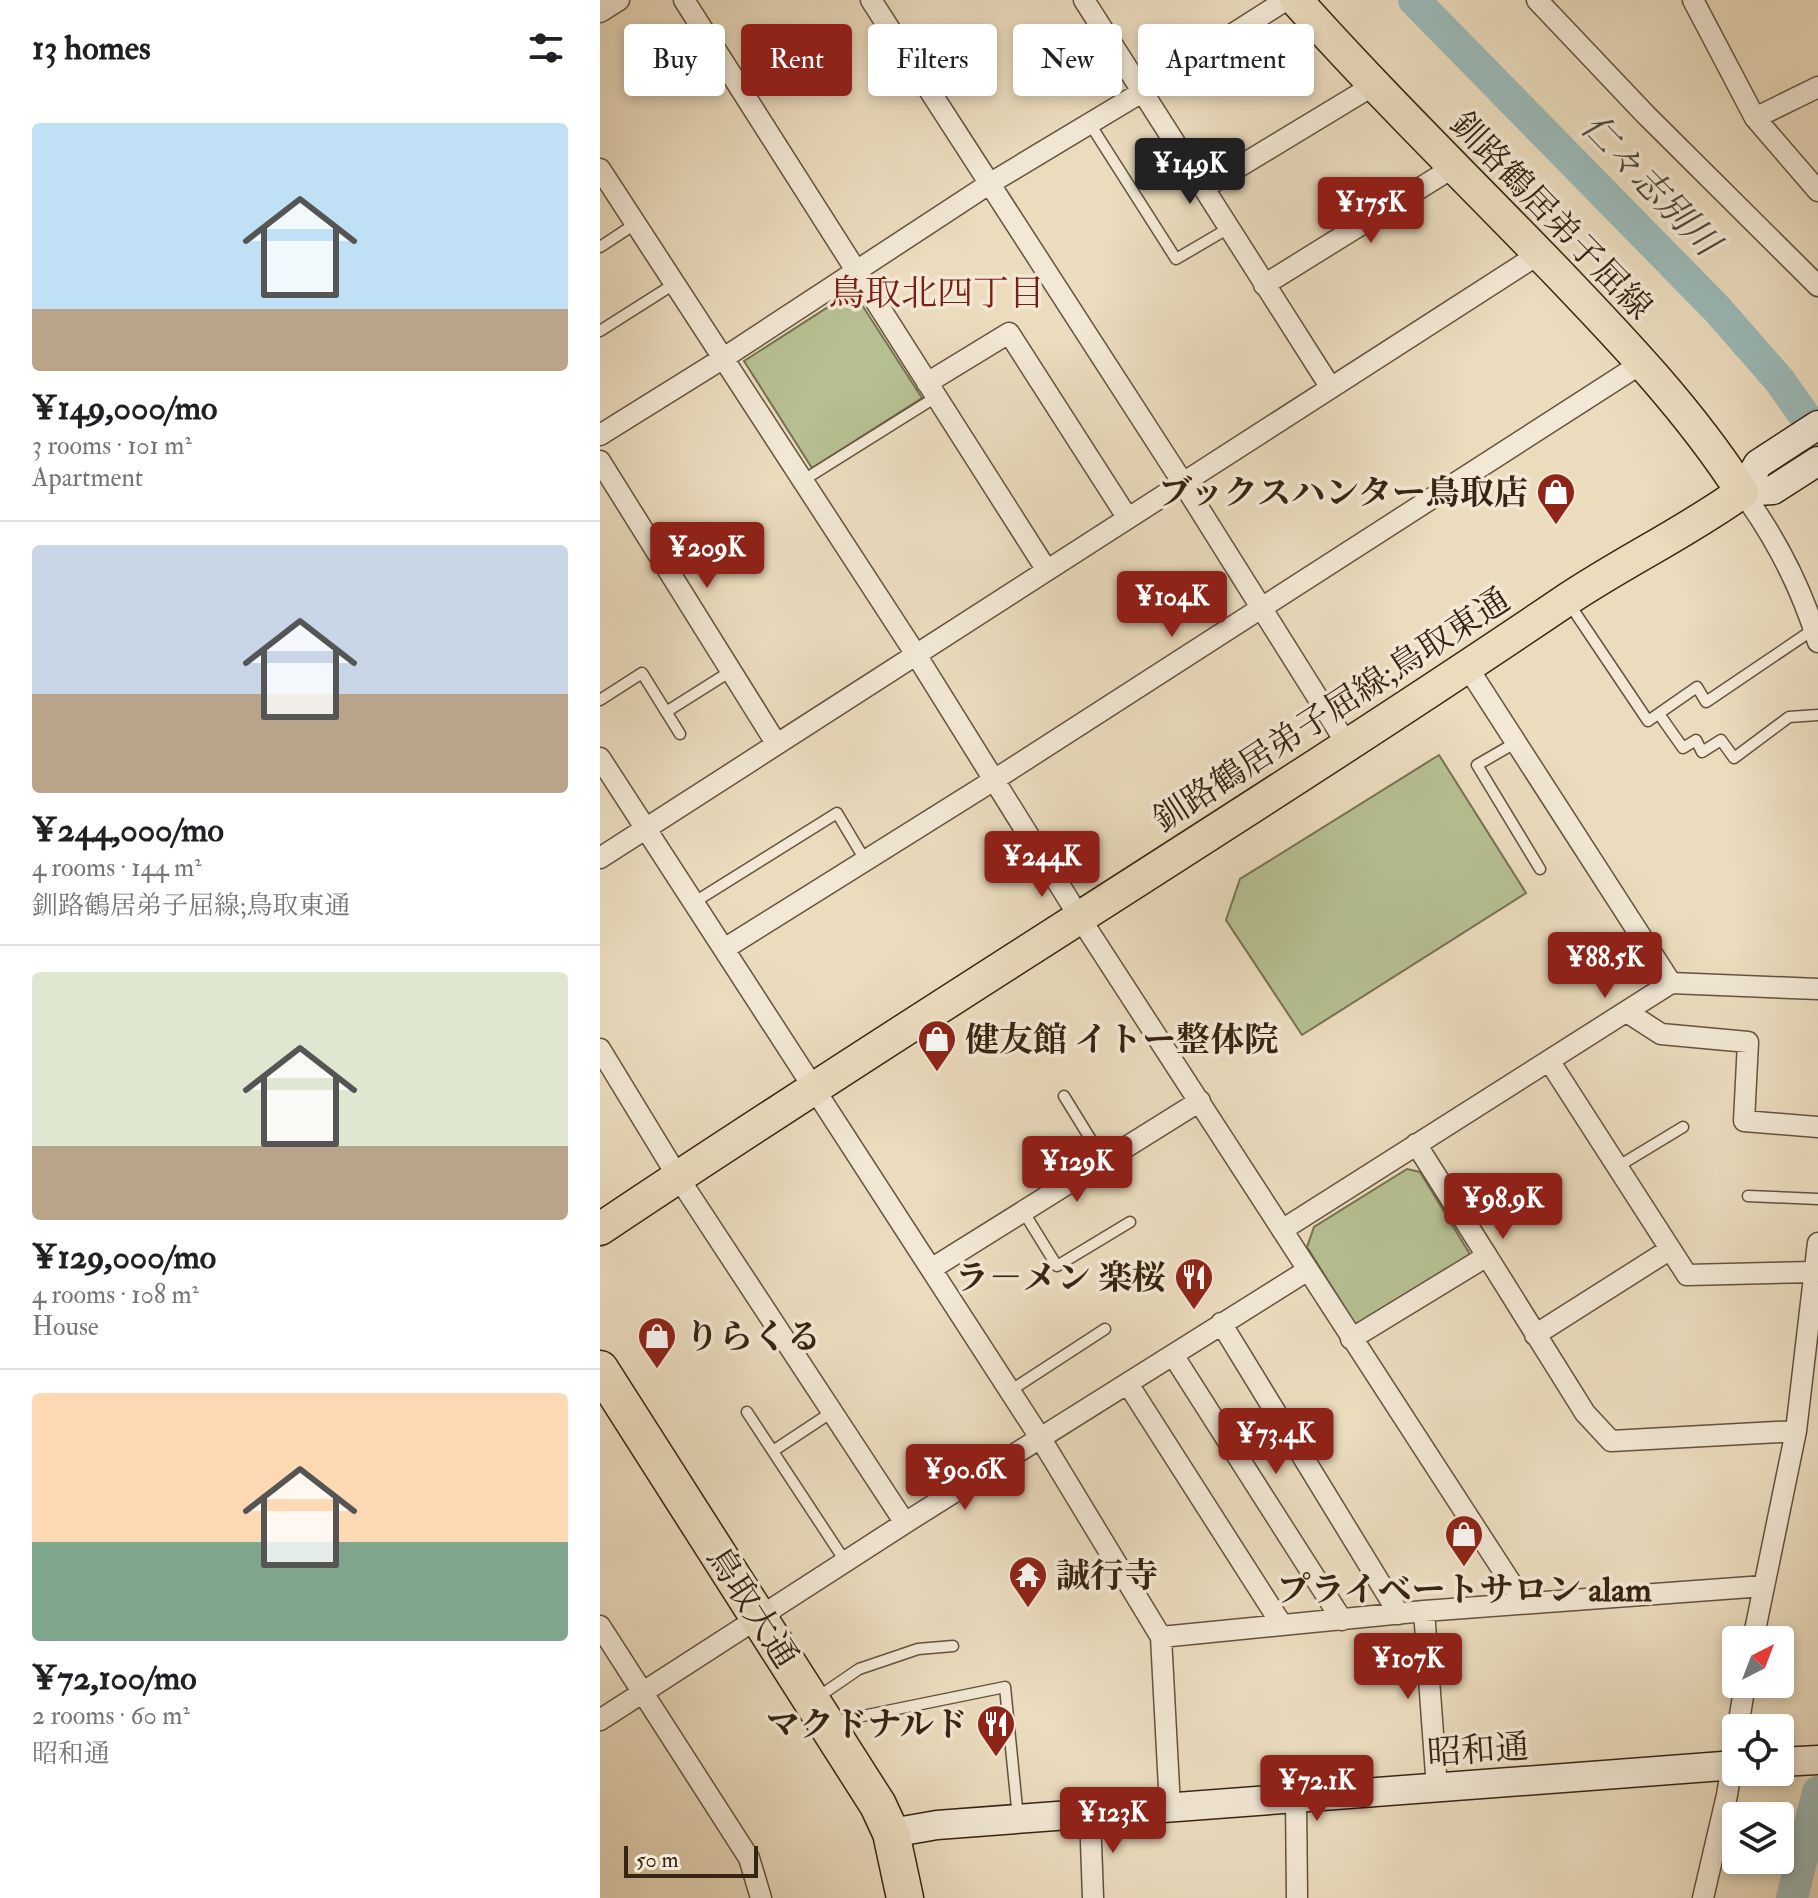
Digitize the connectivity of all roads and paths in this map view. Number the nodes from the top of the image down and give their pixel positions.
1 (619, 0) edge
2 (684, 0) edge
3 (871, 0) edge
4 (1084, 0) edge
5 (1286, 0) edge
6 (1296, 0) edge
7 (1537, 0) edge
8 (1693, 0) edge
9 (600, 12) edge
10 (1248, 24) edge
11 (1374, 85) junction
12 (1138, 86) edge
13 (1818, 87) edge
14 (1138, 94) edge
15 (1145, 96) edge
16 (1755, 118) junction
17 (1090, 124) junction
18 (1454, 167) junction
19 (603, 182) edge
20 (989, 184) junction
21 (1204, 188) junction
22 (1818, 191) edge
23 (635, 224) junction
24 (1229, 228) junction
25 (600, 247) edge
26 (1539, 254) junction
27 (855, 271) junction
28 (674, 284) junction
29 (1264, 285) junction
30 (1818, 286) edge
31 (600, 331) edge
32 (722, 359) junction
33 (1642, 363) junction
34 (1331, 388) junction
35 (932, 390) junction
36 (1818, 425) edge
37 (600, 435) edge
38 (600, 461) edge
39 (1818, 461) edge
40 (802, 481) junction
41 (1758, 482) junction
42 (1183, 483) junction
43 (1127, 517) junction
44 (1046, 569) junction
45 (1566, 600) junction
46 (1261, 608) junction
47 (1816, 636) edge
48 (915, 653) junction
49 (1468, 668) junction
50 (731, 671) junction
51 (600, 700) edge
52 (666, 712) junction
53 (1659, 714) junction
54 (1818, 715) edge
55 (680, 734) dead end
56 (776, 743) junction
57 (1515, 743) junction
58 (1348, 746) junction
59 (600, 758) edge
60 (994, 780) junction
61 (645, 830) junction
62 (600, 858) edge
63 (865, 860) junction
64 (1540, 869) dead end
65 (693, 903) junction
66 (1080, 918) junction
67 (724, 949) junction
68 (1671, 983) junction
69 (1818, 989) edge
70 (1627, 1012) junction
71 (600, 1049) edge
72 (1550, 1062) junction
73 (813, 1087) junction
74 (1064, 1096) dead end
75 (1200, 1101) junction
76 (1683, 1127) dead end
77 (1818, 1127) edge
78 (1416, 1144) junction
79 (1104, 1161) junction
80 (1617, 1167) junction
81 (678, 1177) junction
82 (1748, 1196) dead end
83 (1818, 1199) edge
84 (1023, 1211) junction
85 (1130, 1222) dead end
86 (600, 1229) edge
87 (1282, 1230) junction
88 (1818, 1243) edge
89 (1669, 1250) junction
90 (1487, 1256) junction
91 (931, 1269) junction
92 (1308, 1270) junction
93 (1815, 1272) junction
94 (1221, 1323) junction
95 (1105, 1329) dead end
96 (1535, 1335) junction
97 (1351, 1339) junction
98 (1173, 1355) junction
99 (600, 1369) edge
100 (1128, 1384) junction
101 (1010, 1391) junction
102 (747, 1412) dead end
103 (832, 1412) junction
104 (1796, 1431) junction
105 (1041, 1439) junction
106 (773, 1451) junction
107 (905, 1523) junction
108 (845, 1561) junction
109 (1764, 1586) junction
110 (1524, 1603) junction
111 (1424, 1611) junction
112 (1399, 1614) junction
113 (760, 1616) junction
114 (1342, 1620) junction
115 (1282, 1625) junction
116 (600, 1626) edge
117 (1756, 1626) edge
118 (1161, 1637) junction
119 (953, 1646) dead end
120 (642, 1693) junction
121 (820, 1712) junction
122 (600, 1720) edge
123 (1818, 1760) edge
124 (1794, 1761) edge
125 (1722, 1767) edge
126 (1729, 1786) edge
127 (1437, 1788) junction
128 (1296, 1799) junction
129 (1170, 1807) junction
130 (1090, 1814) junction
131 (1018, 1819) junction
132 (891, 1833) junction
133 (761, 1898) edge
134 (905, 1898) edge
135 (1093, 1898) edge
136 (1297, 1898) edge
137 (1703, 1898) edge

1 - 9 street
2 - 27 street
3 - 20 street
4 - 12 street
5 - 10 street
6 - 11 main road, 釧路鶴居弟子屈線
7 - 30 street
8 - 16 street
11 - 18 main road, 釧路鶴居弟子屈線
11 - 21 street
13 - 16 street
14 - 17 street
15 - 21 street
16 - 22 street
17 - 20 street
17 - 24 lane
18 - 26 main road, 釧路鶴居弟子屈線
18 - 29 street
19 - 23 street
20 - 27 street
20 - 42 street
21 - 24 street
23 - 25 lane
23 - 28 street
24 - 29 street
26 - 33 main road, 釧路鶴居弟子屈線
26 - 34 street
27 - 32 street
27 - 35 street
28 - 31 lane
28 - 32 street
29 - 34 street
32 - 37 street
32 - 40 street
33 - 41 main road, 釧路鶴居弟子屈線
33 - 46 street
34 - 42 street
35 - 40 lane
35 - 43 street
35 - 44 street
36 - 41 street
38 - 50 street
39 - 41 street
40 - 48 street
41 - 45 main road, 釧路鶴居弟子屈線;鳥取東通
41 - 47 street
42 - 43 street
42 - 46 street
43 - 44 street
44 - 48 street
45 - 49 main road, 釧路鶴居弟子屈線;鳥取東通
45 - 53 lane
46 - 58 street
46 - 60 street
47 - 53 lane
48 - 56 street
48 - 60 street
49 - 57 street
49 - 58 main road, 釧路鶴居弟子屈線;鳥取東通
50 - 52 lane
50 - 56 street
51 - 52 lane
52 - 55 lane
53 - 54 lane
56 - 61 street
57 - 64 lane
57 - 68 street
58 - 66 main road, 釧路鶴居弟子屈線;鳥取東通
59 - 61 street
60 - 63 street
60 - 66 street
61 - 62 street
61 - 65 street
63 - 65 lane
63 - 67 street
65 - 67 street
66 - 73 main road, 釧路鶴居弟子屈線;鳥取東通
66 - 75 street
67 - 73 street
68 - 69 street
68 - 70 street
70 - 72 street
70 - 77 street
71 - 81 street
72 - 78 street
72 - 80 street
73 - 81 main road, 釧路鶴居弟子屈線;鳥取東通
73 - 91 street
74 - 79 lane
75 - 79 street
75 - 87 street
76 - 80 lane
78 - 87 street
78 - 90 street
79 - 84 street
80 - 89 street
81 - 86 main road, 釧路鶴居弟子屈線;鳥取東通
81 - 103 street
82 - 83 lane
84 - 85 lane
84 - 91 street
87 - 92 street
88 - 93 street
89 - 93 street
89 - 96 street
90 - 96 street
90 - 97 street
91 - 101 street
92 - 94 street
92 - 97 street
93 - 104 street
94 - 98 street
94 - 112 street
95 - 101 lane
96 - 104 street
97 - 110 street
98 - 100 street
98 - 114 street
99 - 113 highway, 鳥取大通
100 - 105 street
100 - 115 street
101 - 105 street
102 - 106 lane
103 - 106 lane
103 - 107 street
104 - 109 street
105 - 107 street
105 - 118 street
106 - 108 lane
107 - 108 street
108 - 113 street
109 - 110 street
109 - 117 street
110 - 111 street
111 - 112 street
111 - 127 street
112 - 114 street
113 - 120 street
113 - 121 highway, 鳥取大通
114 - 115 street
115 - 118 street
116 - 120 street
118 - 129 street
119 - 121 lane
120 - 122 street
120 - 133 street
121 - 131 lane
121 - 132 highway, 鳥取大通
123 - 124 street
125 - 127 street, 昭和通
126 - 137 street
127 - 128 street, 昭和通
128 - 129 street, 昭和通
128 - 136 street
129 - 130 street, 昭和通
130 - 131 street, 昭和通
130 - 135 street
131 - 132 street, 昭和通
132 - 134 highway, 鳥取大通

